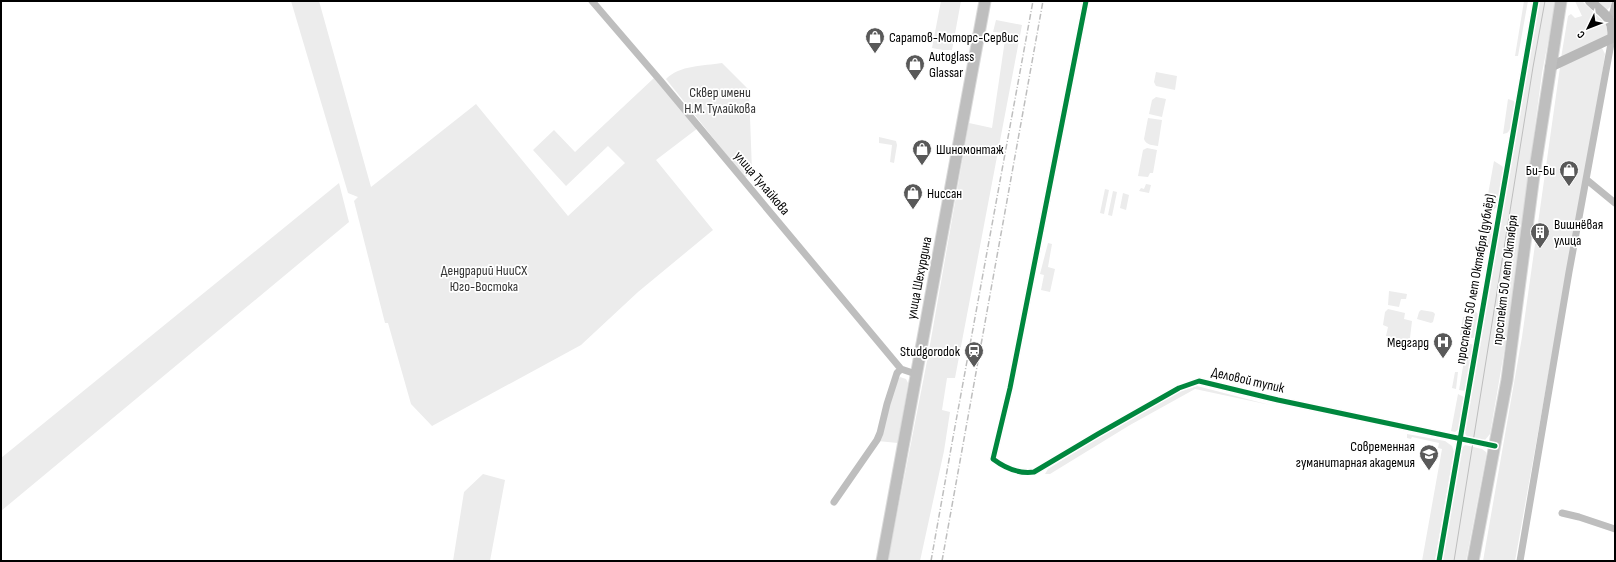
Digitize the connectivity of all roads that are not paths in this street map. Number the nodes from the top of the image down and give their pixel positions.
1 (592, 1) edge
2 (985, 1) edge
3 (1086, 1) edge
4 (1536, 1) edge
5 (1560, 1) edge
6 (1590, 1) edge
7 (1615, 4) edge
8 (1609, 18) junction
9 (1612, 38) junction
10 (1550, 67) junction
11 (1587, 180) junction
12 (1615, 203) edge
13 (901, 370) junction
14 (916, 374) junction
15 (1460, 440) junction
16 (1495, 446) junction
17 (834, 502) dead end
18 (1562, 513) dead end
19 (1615, 529) edge
20 (882, 561) edge
21 (1439, 561) edge
22 (1473, 561) edge
23 (1520, 561) edge

1 - 13 street, улица Тулайкова
2 - 14 main road, улица Шехурдина
3 - 15 street, Деловой тупик
4 - 15 street, проспект 50 лет Октября (дублёр)
5 - 10 main road, проспект 50 лет Октября
6 - 8 main road
7 - 8 street
8 - 9 main road
9 - 10 main road
9 - 11 street
10 - 16 main road, проспект 50 лет Октября
11 - 12 street
11 - 23 street
13 - 14 street
13 - 17 street
14 - 20 main road, улица Шехурдина
15 - 16 street, Деловой тупик
15 - 21 street, проспект 50 лет Октября (дублёр)
16 - 22 main road, проспект 50 лет Октября
18 - 19 street

